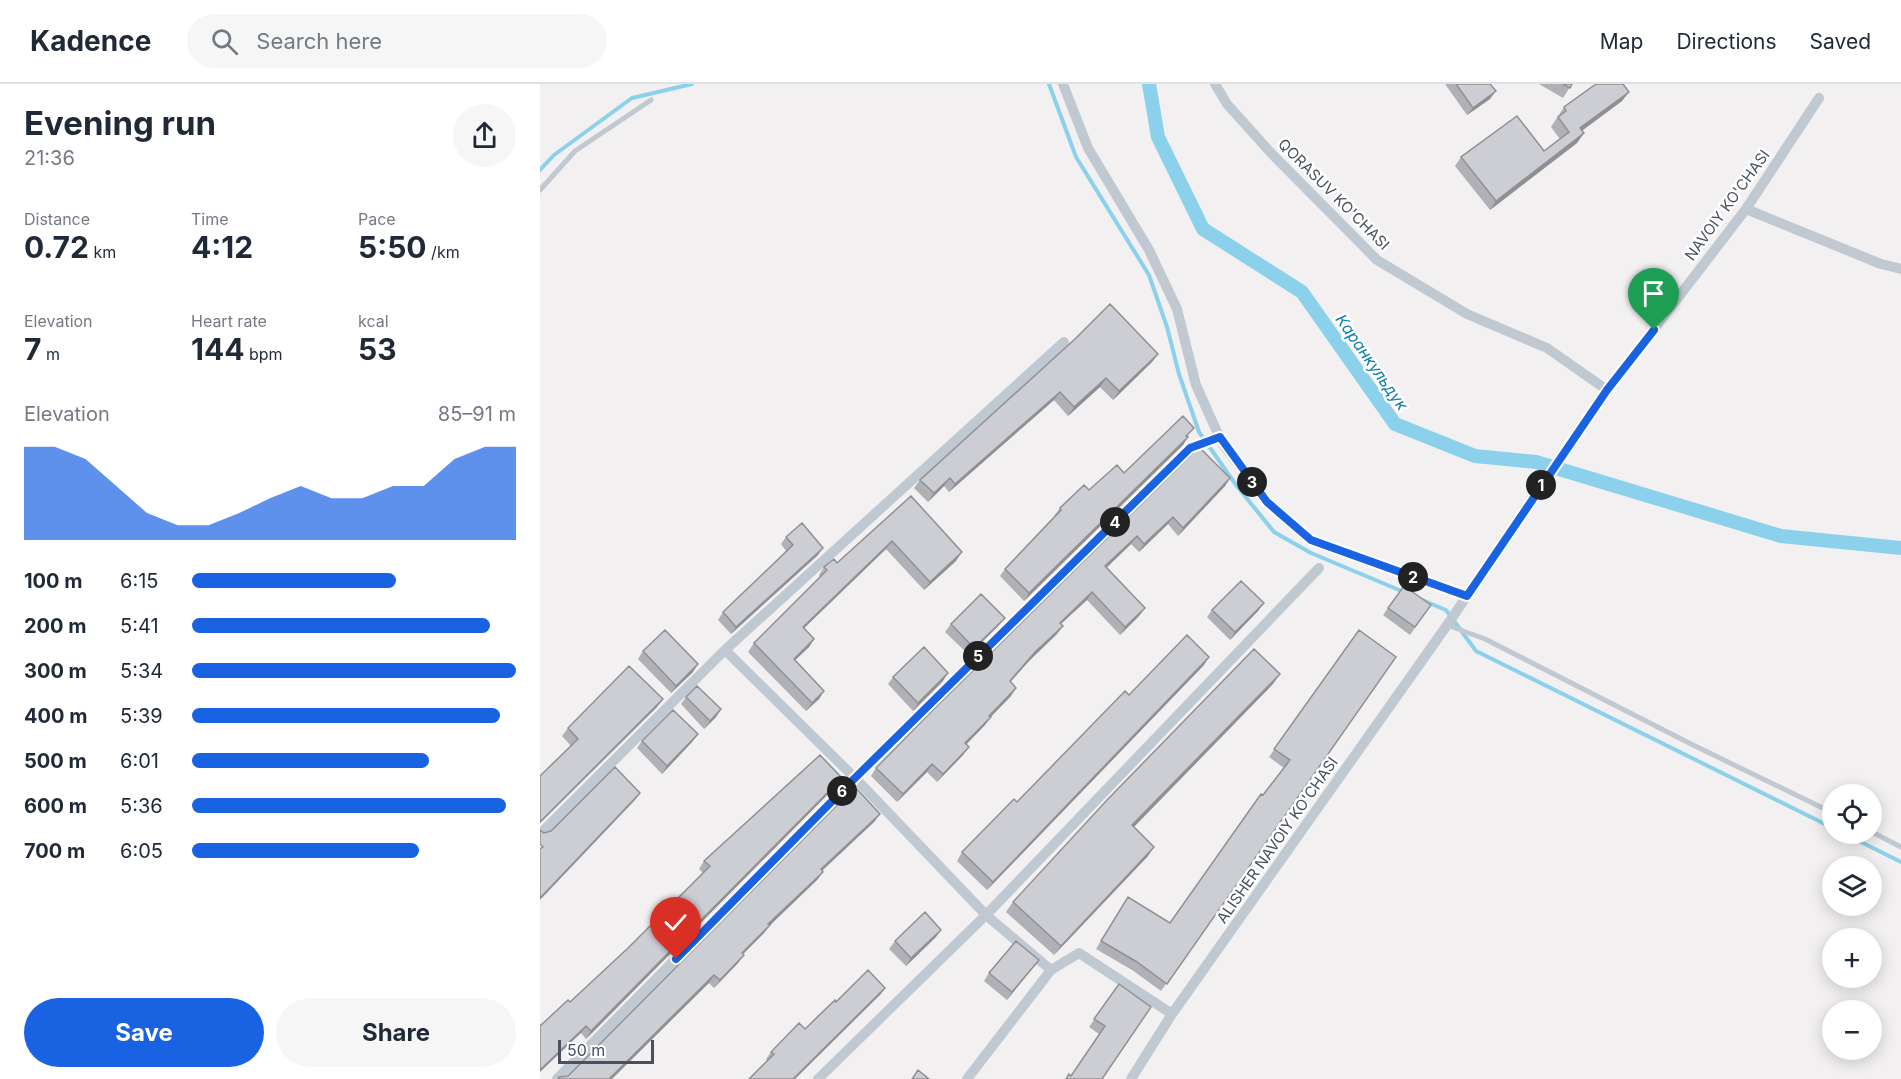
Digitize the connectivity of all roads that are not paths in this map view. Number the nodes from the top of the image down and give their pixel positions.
1 (1063, 84) edge
2 (1215, 84) edge
3 (1819, 98) dead end
4 (651, 100) dead end
5 (540, 190) edge
6 (1746, 209) junction
7 (1901, 269) edge
8 (1064, 342) dead end
9 (1607, 390) junction
10 (1220, 437) junction
11 (1319, 568) dead end
12 (1467, 596) junction
13 (1449, 623) junction
14 (725, 650) junction
15 (855, 778) junction
16 (1822, 808) edge
17 (540, 834) edge
18 (1882, 837) edge
19 (1901, 847) edge
20 (986, 915) junction
21 (1051, 970) junction
22 (1172, 1014) junction
23 (1137, 1077) edge
24 (557, 1079) edge
25 (818, 1079) edge
26 (967, 1079) edge

1 - 10 street
2 - 9 street, QORASUV KO'CHASI
3 - 6 street, NAVOIY KO'CHASI
4 - 5 lane
6 - 7 street
6 - 9 street, NAVOIY KO'CHASI
8 - 14 street
9 - 12 street, NAVOIY KO'CHASI
10 - 12 street
10 - 15 street
11 - 20 street
12 - 13 street, NAVOIY KO'CHASI
13 - 16 lane
13 - 22 street, ALISHER NAVOIY KO'CHASI
14 - 15 street
14 - 17 street
15 - 20 street
15 - 24 street
18 - 19 lane
20 - 21 street
20 - 25 street
21 - 22 street
21 - 26 street
22 - 23 street, ALISHER NAVOIY KO'CHASI

